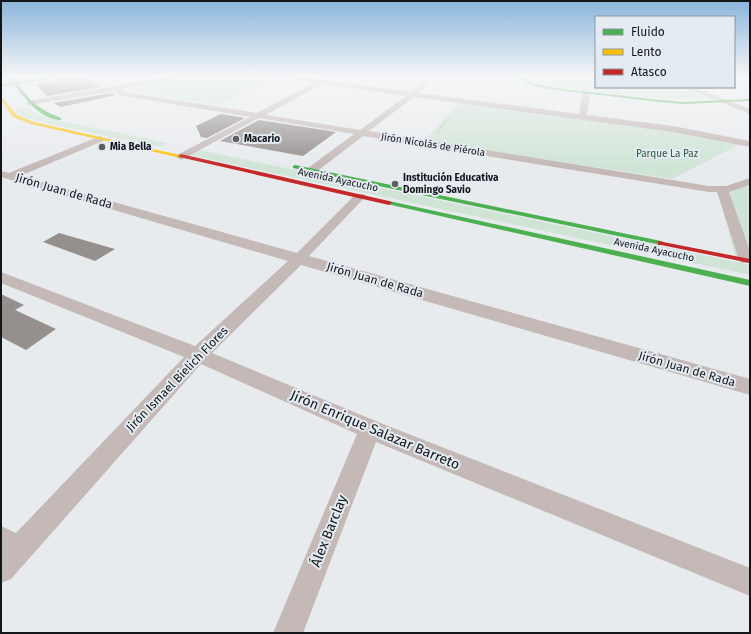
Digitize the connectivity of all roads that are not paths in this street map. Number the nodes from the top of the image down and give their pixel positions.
1 (33, 107) edge
2 (201, 107) edge
3 (275, 107) edge
4 (395, 107) edge
5 (510, 107) edge
6 (584, 107) edge
7 (737, 107) edge
8 (4, 108) edge
9 (750, 112) edge
10 (258, 116) junction
11 (583, 116) junction
12 (68, 121) dead end
13 (360, 133) junction
14 (100, 139) junction
15 (182, 144) dead end
16 (750, 144) edge
17 (200, 147) junction
18 (212, 150) dead end
19 (181, 157) junction
20 (289, 166) dead end
21 (312, 170) junction
22 (4, 177) edge
23 (750, 181) edge
24 (722, 190) junction
25 (360, 196) junction
26 (299, 259) junction
27 (748, 261) edge
28 (1, 277) edge
29 (750, 283) edge
30 (198, 355) junction
31 (750, 387) edge
32 (370, 429) junction
33 (9, 544) edge
34 (1, 569) edge
35 (750, 582) edge
36 (288, 633) edge

1 - 12 main road
2 - 10 street, Jirón Nicolás de Piérola
3 - 10 street
4 - 13 street
5 - 11 street
6 - 11 street
7 - 9 street
8 - 14 main road, Avenida Ayacucho
10 - 13 street, Jirón Nicolás de Piérola
10 - 17 street
11 - 16 street
13 - 21 street
13 - 24 street, Jirón Nicolás de Piérola
14 - 19 main road, Avenida Ayacucho
14 - 22 street
15 - 17 main road
17 - 18 main road
17 - 19 street
19 - 25 main road, Avenida Ayacucho
20 - 21 main road, Avenida Ayacucho
21 - 27 main road, Avenida Ayacucho
22 - 26 street, Jirón Juan de Rada
23 - 24 street, Jirón Nicolás de Piérola
24 - 27 street
25 - 26 street, Jirón Ismael Bielich Flores
25 - 29 main road, Avenida Ayacucho
26 - 30 street, Jirón Ismael Bielich Flores
26 - 31 street, Jirón Juan de Rada
28 - 30 street, Jirón Enrique Salazar Barreto
30 - 32 street, Jirón Enrique Salazar Barreto
30 - 33 street, Jirón Ismael Bielich Flores
32 - 35 street, Jirón Enrique Salazar Barreto
32 - 36 street, Álex Barclay
33 - 34 street, Jirón Ismael Bielich Flores

